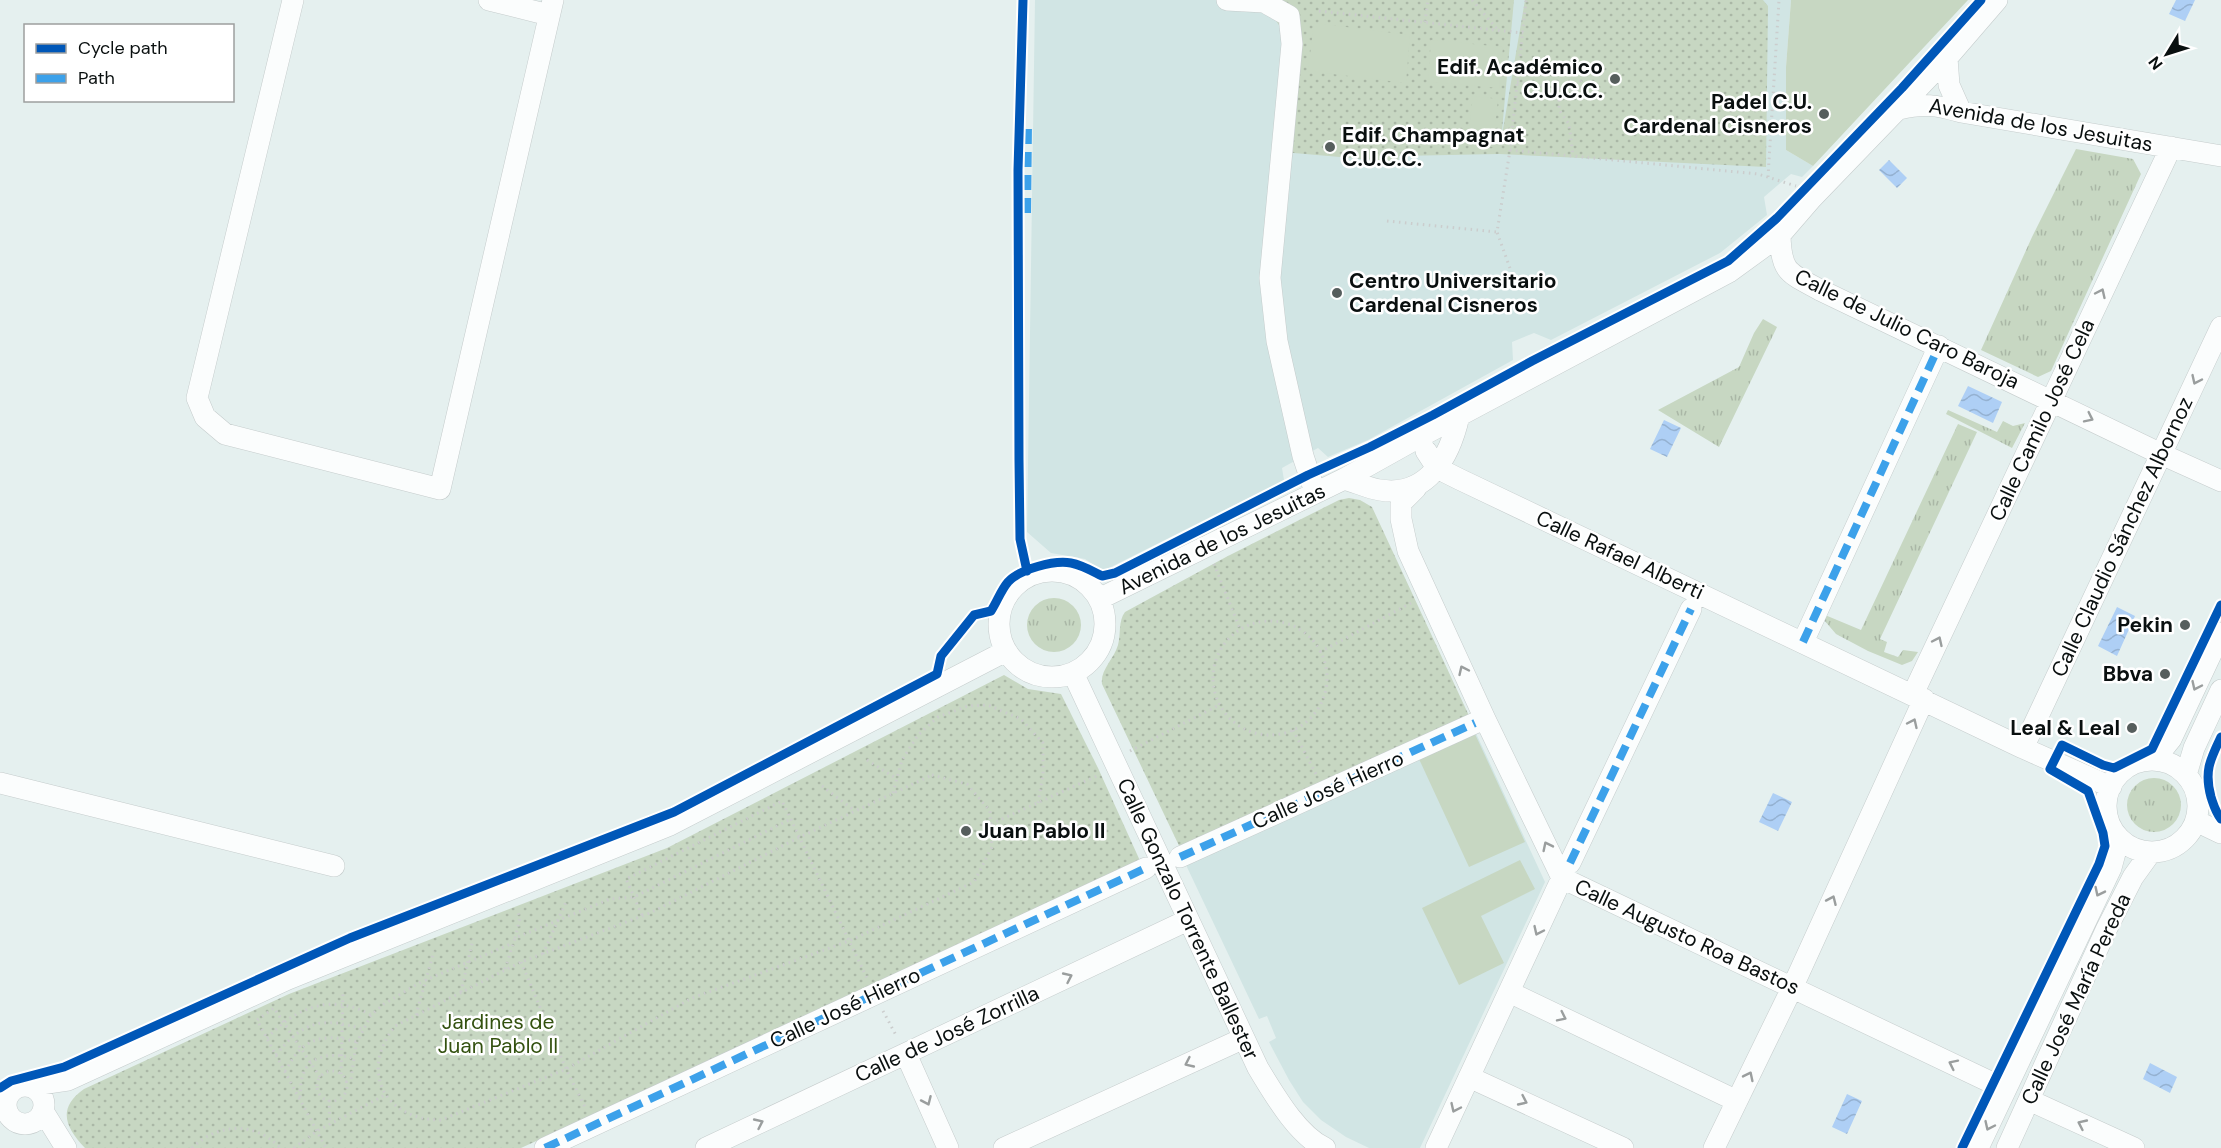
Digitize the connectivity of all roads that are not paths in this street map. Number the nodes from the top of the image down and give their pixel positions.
1 (293, 0) edge
2 (489, 0) edge
3 (1227, 0) edge
4 (1997, 0) edge
5 (551, 7) edge
6 (1947, 58) junction
7 (1899, 109) junction
8 (1961, 112) junction
9 (2171, 147) junction
10 (2221, 156) edge
11 (1780, 235) junction
12 (1740, 264) junction
13 (1789, 272) junction
14 (2221, 327) edge
15 (1939, 346) junction
16 (2051, 400) junction
17 (1459, 416) junction
18 (2161, 454) junction
19 (1425, 464) junction
20 (1344, 479) junction
21 (2221, 481) edge
22 (1315, 492) junction
23 (1100, 599) junction
24 (1691, 609) dead end
25 (2221, 633) edge
26 (1803, 642) junction
27 (1006, 651) junction
28 (1073, 673) junction
29 (2221, 690) edge
30 (1919, 696) junction
31 (1475, 723) dead end
32 (2023, 748) junction
33 (2154, 760) junction
34 (2186, 775) junction
35 (0, 783) edge
36 (2111, 787) junction
37 (2196, 821) junction
38 (2221, 833) edge
39 (2119, 838) junction
40 (2151, 852) junction
41 (1180, 858) dead end
42 (334, 866) dead end
43 (1146, 868) dead end
44 (1566, 870) junction
45 (1188, 921) junction
46 (1793, 986) junction
47 (1509, 992) junction
48 (1242, 1039) junction
49 (904, 1049) junction
50 (1469, 1077) junction
51 (68, 1080) junction
52 (27, 1086) junction
53 (2006, 1089) junction
54 (4, 1100) edge
55 (2029, 1100) junction
56 (1737, 1101) junction
57 (27, 1116) edge
58 (1314, 1146) edge
59 (60, 1148) edge
60 (66, 1148) edge
61 (545, 1148) edge
62 (706, 1148) edge
63 (948, 1148) edge
64 (1004, 1148) edge
65 (1436, 1148) edge
66 (1623, 1148) edge
67 (1714, 1148) edge
68 (1978, 1148) edge
69 (2007, 1148) edge
70 (2134, 1148) edge

1 - 5 street
2 - 5 street
3 - 22 street
4 - 6 street
6 - 7 street
6 - 8 street
7 - 8 street, Avenida de los Jesuitas
7 - 11 street, Avenida de los Jesuitas
8 - 9 street, Avenida de los Jesuitas
9 - 10 street, Avenida de los Jesuitas
16 -> 9 street, Calle Camilo José Cela
11 - 12 street, Avenida de los Jesuitas
11 - 13 street, Calle de Julio Caro Baroja
12 - 13 street
12 - 17 street, Avenida de los Jesuitas
13 - 15 street, Calle de Julio Caro Baroja
14 -> 18 street, Calle Claudio Sánchez Albornoz
15 - 16 street, Calle de Julio Caro Baroja
15 - 26 street
16 -> 18 street, Calle de Julio Caro Baroja
30 -> 16 street, Calle Camilo José Cela
17 - 19 street, Avenida de los Jesuitas
17 - 19 street
18 - 21 street, Calle de Julio Caro Baroja
18 - 32 street, Calle Claudio Sánchez Albornoz
19 - 20 street, Avenida de los Jesuitas
19 - 20 street, Avenida de los Jesuitas
19 - 26 street, Calle Rafael Alberti
44 -> 19 street, Calle Augusto Roa Bastos
20 - 22 street, Avenida de los Jesuitas
22 - 23 street, Avenida de los Jesuitas
23 - 27 street
23 - 28 street
24 - 44 street
25 -> 33 street
26 - 30 street, Calle Rafael Alberti
27 - 28 street
27 - 51 street
28 - 45 street, Calle Gonzalo Torrente Ballester
29 - 34 street
30 - 32 street, Calle Rafael Alberti
46 -> 30 street, Calle Camilo José Cela
31 - 41 street, Calle José Hierro
32 - 36 street, Calle Rafael Alberti
33 - 34 street
33 - 36 street
34 - 37 street
35 - 42 street
36 - 39 street
37 - 38 street
37 - 40 street
39 - 40 street
39 -> 53 street, Calle José María Pereda
40 - 55 street, Calle José María Pereda
43 - 61 street, Calle José Hierro
44 - 46 street, Calle Augusto Roa Bastos
44 -> 47 street
45 - 48 street, Calle Gonzalo Torrente Ballester
49 -> 45 street, Calle de José Zorrilla
53 -> 46 street, Calle Augusto Roa Bastos
56 -> 46 street, Calle Camilo José Cela
47 - 50 street
47 -> 56 street
48 - 58 street, Calle Gonzalo Torrente Ballester
48 -> 64 street
62 -> 49 street, Calle de José Zorrilla
49 -> 63 street
50 -> 65 street
50 -> 66 street
51 - 52 street
51 - 57 street
52 - 54 street
52 - 57 street
53 -> 68 street, Calle José María Pereda
54 - 57 street
55 - 69 street, Calle José María Pereda
70 -> 55 street
56 - 67 street, Calle Camilo José Cela
57 - 59 street
57 - 60 street

